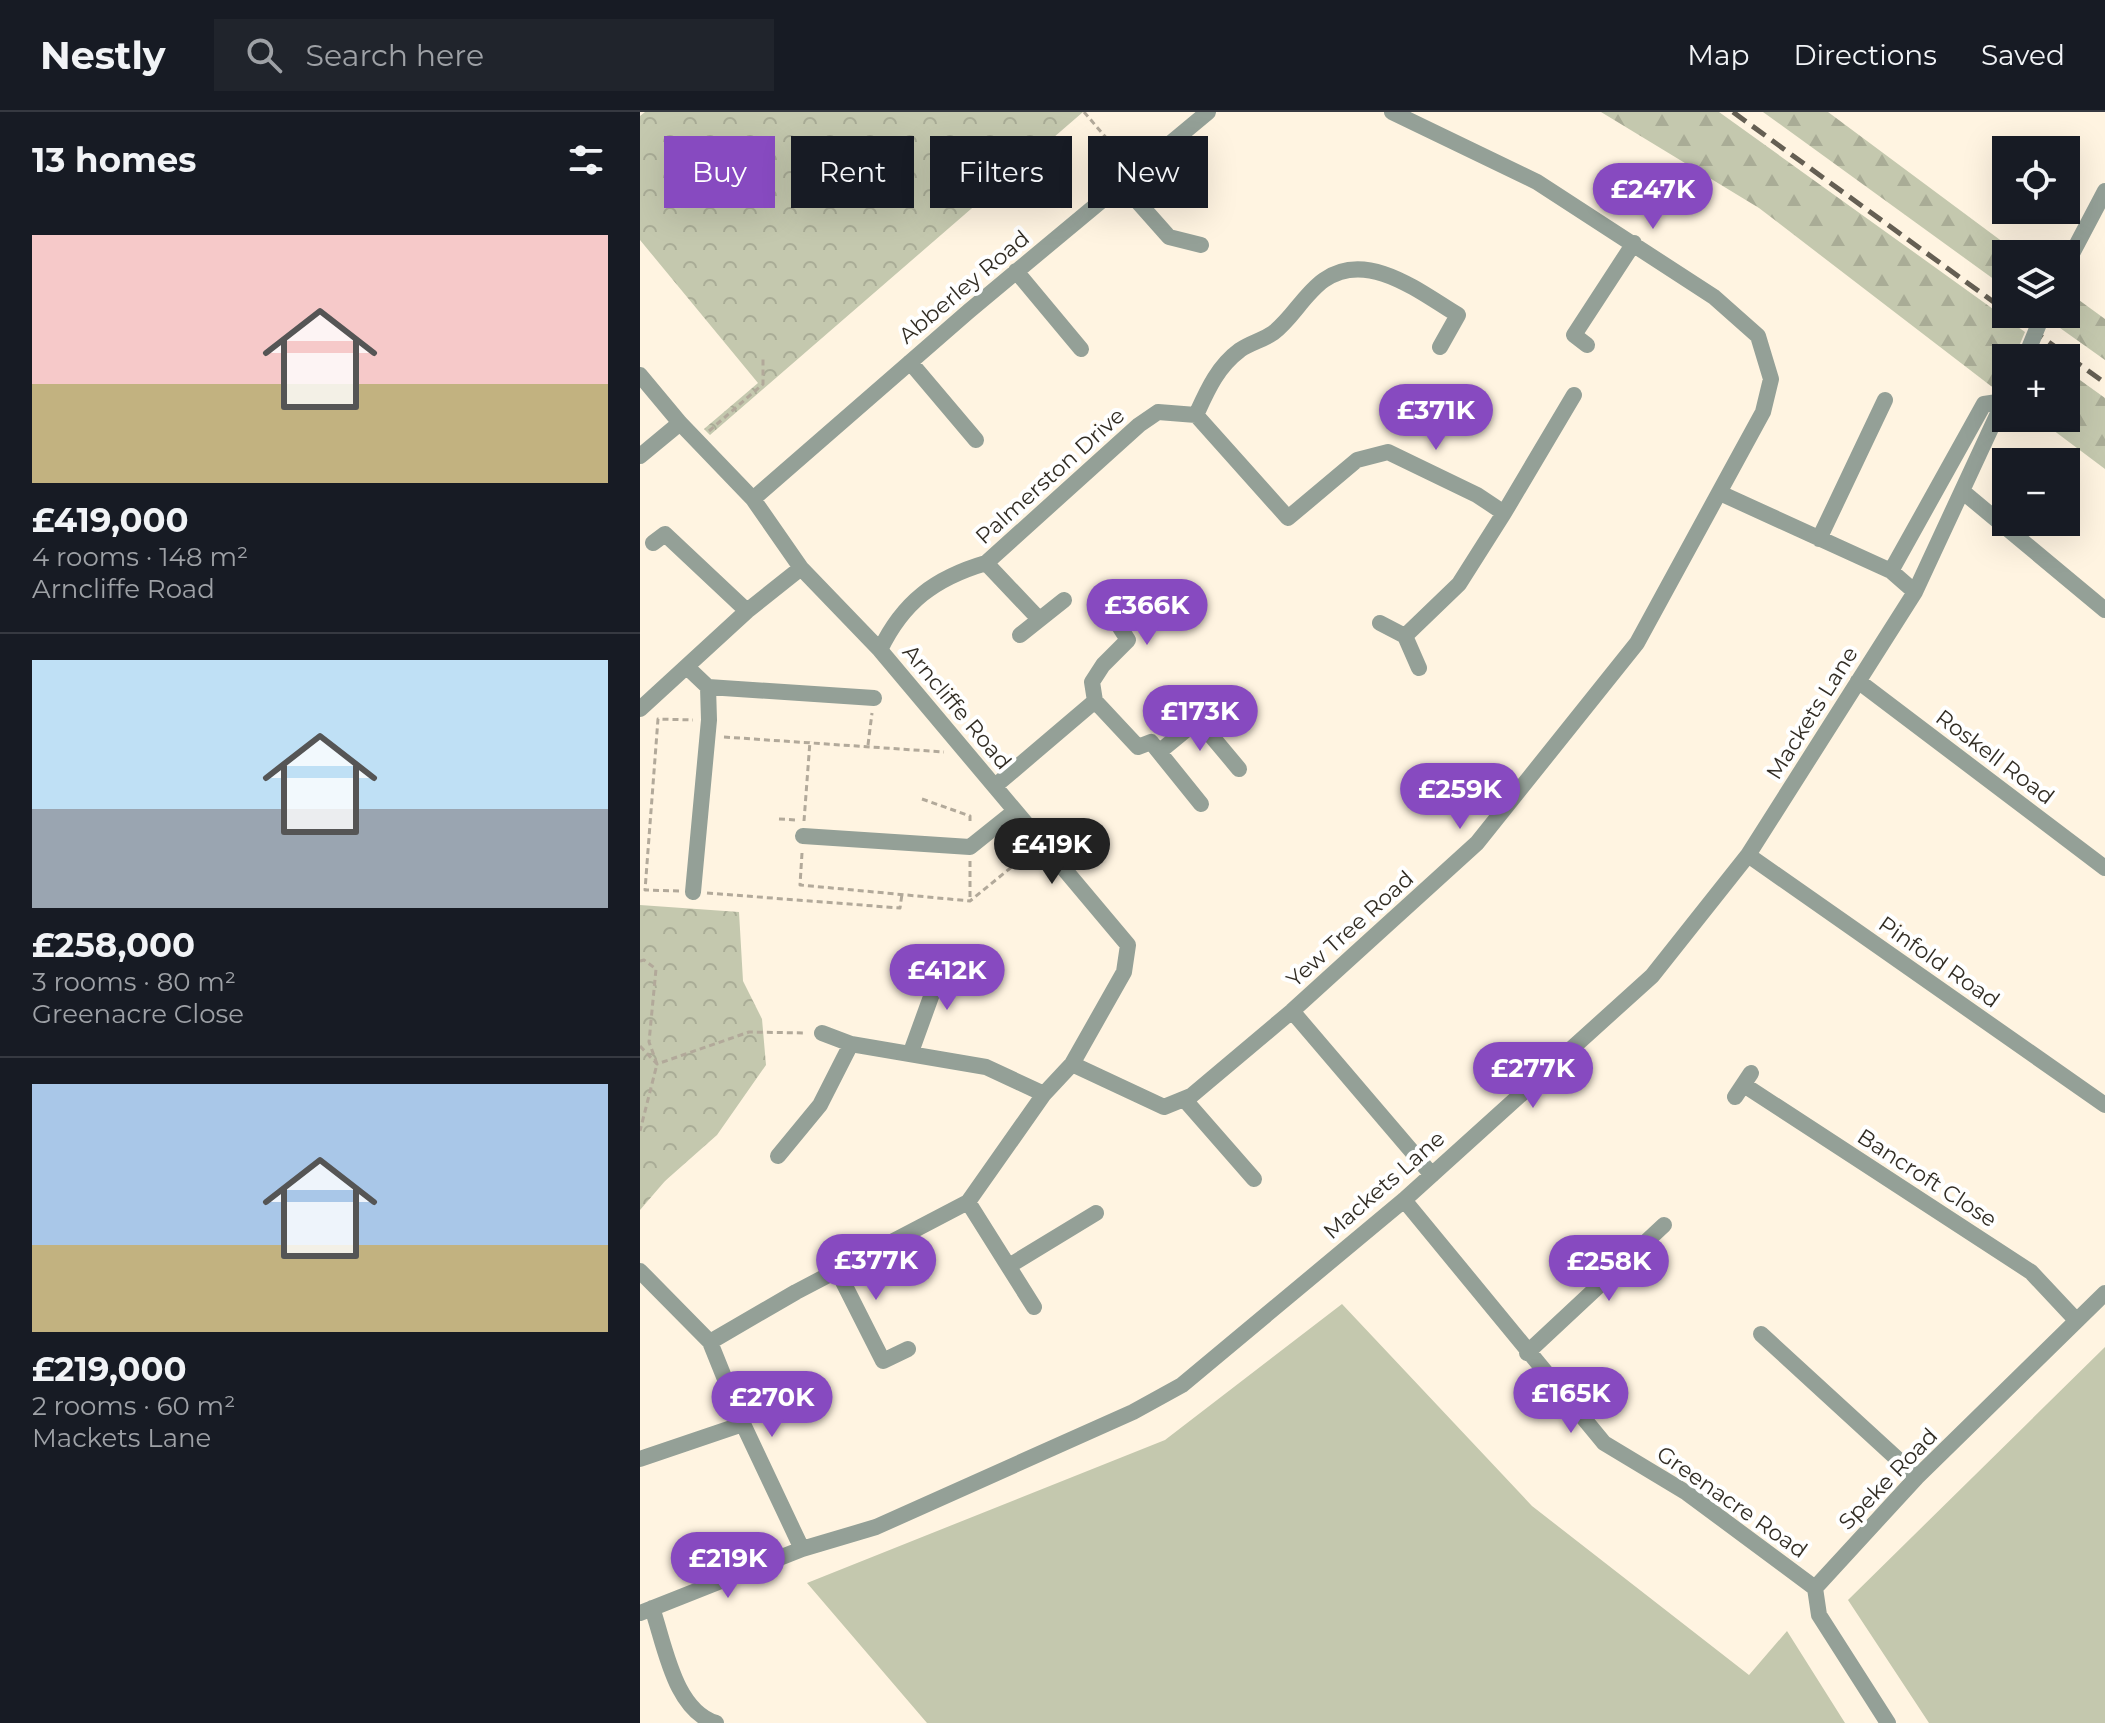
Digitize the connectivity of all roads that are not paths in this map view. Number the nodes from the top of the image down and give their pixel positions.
1 (1208, 112) edge
2 (1392, 112) edge
3 (1179, 136) edge
4 (2105, 191) edge
5 (1093, 208) edge
6 (1143, 208) edge
7 (2090, 222) junction
8 (2105, 233) edge
9 (2080, 240) edge
10 (1634, 243) junction
11 (1201, 245) dead end
12 (1016, 271) junction
13 (1587, 345) dead end
14 (1440, 347) dead end
15 (1081, 349) dead end
16 (910, 362) junction
17 (640, 375) edge
18 (1574, 395) dead end
19 (1885, 400) dead end
20 (1992, 402) edge
21 (1196, 415) junction
22 (680, 423) junction
23 (1992, 426) edge
24 (976, 440) dead end
25 (640, 456) edge
26 (1962, 491) junction
27 (1720, 493) junction
28 (753, 499) junction
29 (1504, 513) junction
30 (1819, 539) junction
31 (653, 543) dead end
32 (986, 563) junction
33 (801, 568) junction
34 (1891, 571) junction
35 (1915, 592) junction
36 (1064, 600) dead end
37 (1103, 601) dead end
38 (2105, 610) edge
39 (747, 611) junction
40 (1039, 619) junction
41 (1380, 623) dead end
42 (1020, 635) dead end
43 (1405, 636) junction
44 (880, 650) junction
45 (688, 668) junction
46 (1419, 668) dead end
47 (1858, 681) junction
48 (708, 687) junction
49 (874, 698) road end
50 (1095, 701) junction
51 (640, 709) edge
52 (1159, 752) junction
53 (1239, 769) dead end
54 (995, 786) junction
55 (1201, 804) dead end
56 (1015, 811) junction
57 (803, 836) road end
58 (1748, 855) junction
59 (2105, 868) edge
60 (693, 892) road end
61 (945, 958) dead end
62 (1292, 1011) junction
63 (822, 1033) road end
64 (851, 1044) junction
65 (911, 1052) junction
66 (1072, 1064) junction
67 (1743, 1085) dead end
68 (1044, 1094) junction
69 (1184, 1099) junction
70 (2105, 1105) edge
71 (778, 1156) dead end
72 (1432, 1175) junction
73 (1254, 1179) dead end
74 (1404, 1200) junction
75 (968, 1202) junction
76 (1096, 1213) dead end
77 (1664, 1225) dead end
78 (1009, 1266) junction
79 (640, 1271) edge
80 (838, 1272) junction
81 (2105, 1293) edge
82 (1034, 1307) dead end
83 (2076, 1320) junction
84 (1761, 1334) dead end
85 (710, 1342) junction
86 (908, 1349) dead end
87 (1527, 1353) junction
88 (743, 1424) junction
89 (640, 1459) edge
90 (1917, 1477) junction
91 (802, 1549) junction
92 (1815, 1588) junction
93 (646, 1610) edge
94 (716, 1723) edge
95 (1888, 1723) edge

1 - 3 street, Abberley Road
2 - 10 street
4 - 7 street
5 - 12 street, Abberley Road
6 - 11 street
7 - 8 street
7 - 9 street
10 - 13 street
10 - 27 street, Yew Tree Road
12 - 15 street
12 - 16 street, Abberley Road
14 - 21 street
16 - 24 street
16 - 28 street, Abberley Road
17 - 22 street, Arncliffe Road
18 - 29 street
19 - 30 street
20 - 34 street, Mackets Lane
21 - 29 street
21 - 32 street, Palmerston Drive
22 - 25 street
22 - 28 street, Arncliffe Road
23 - 26 street, Mackets Lane
26 - 35 street, Mackets Lane
26 - 38 street
27 - 30 street
27 - 62 street, Yew Tree Road
28 - 33 street, Arncliffe Road
29 - 43 street
30 - 34 street
31 - 39 street
32 - 40 street
32 - 44 street, Palmerston Drive
33 - 39 street
33 - 44 street, Arncliffe Road
34 - 35 street
35 - 47 street, Mackets Lane
36 - 40 street
37 - 50 street
39 - 45 street
40 - 42 street
41 - 43 street
43 - 46 street
44 - 54 street, Arncliffe Road
45 - 48 street
45 - 51 street
47 - 58 street, Mackets Lane
47 - 59 street, Roskell Road
48 - 49 street
48 - 60 street
50 - 52 street
50 - 54 street
52 - 53 street
52 - 55 street
54 - 56 street, Arncliffe Road
56 - 57 street
56 - 66 street, Arncliffe Road
58 - 70 street, Pinfold Road
58 - 72 street, Mackets Lane
61 - 65 street
62 - 69 street, Yew Tree Road
62 - 72 street, Yew Tree Road
63 - 64 street
64 - 65 street
64 - 71 street
65 - 68 street
66 - 68 street, Arncliffe Road
66 - 69 street
67 - 83 street, Bancroft Close
68 - 75 street, Arncliffe Road
69 - 73 street
72 - 74 street, Mackets Lane
74 - 87 street, Greenacre Road
74 - 91 street, Mackets Lane
75 - 78 street
75 - 80 street, Arncliffe Road
76 - 78 street
77 - 87 street
78 - 82 street
79 - 85 street
80 - 85 street, Arncliffe Road
80 - 86 street
81 - 83 street, Speke Road
83 - 90 street, Speke Road
84 - 90 street
85 - 88 street
87 - 92 street, Greenacre Road
88 - 89 street
88 - 91 street
90 - 92 street, Speke Road
91 - 93 street, Mackets Lane
92 - 95 street
93 - 94 street

